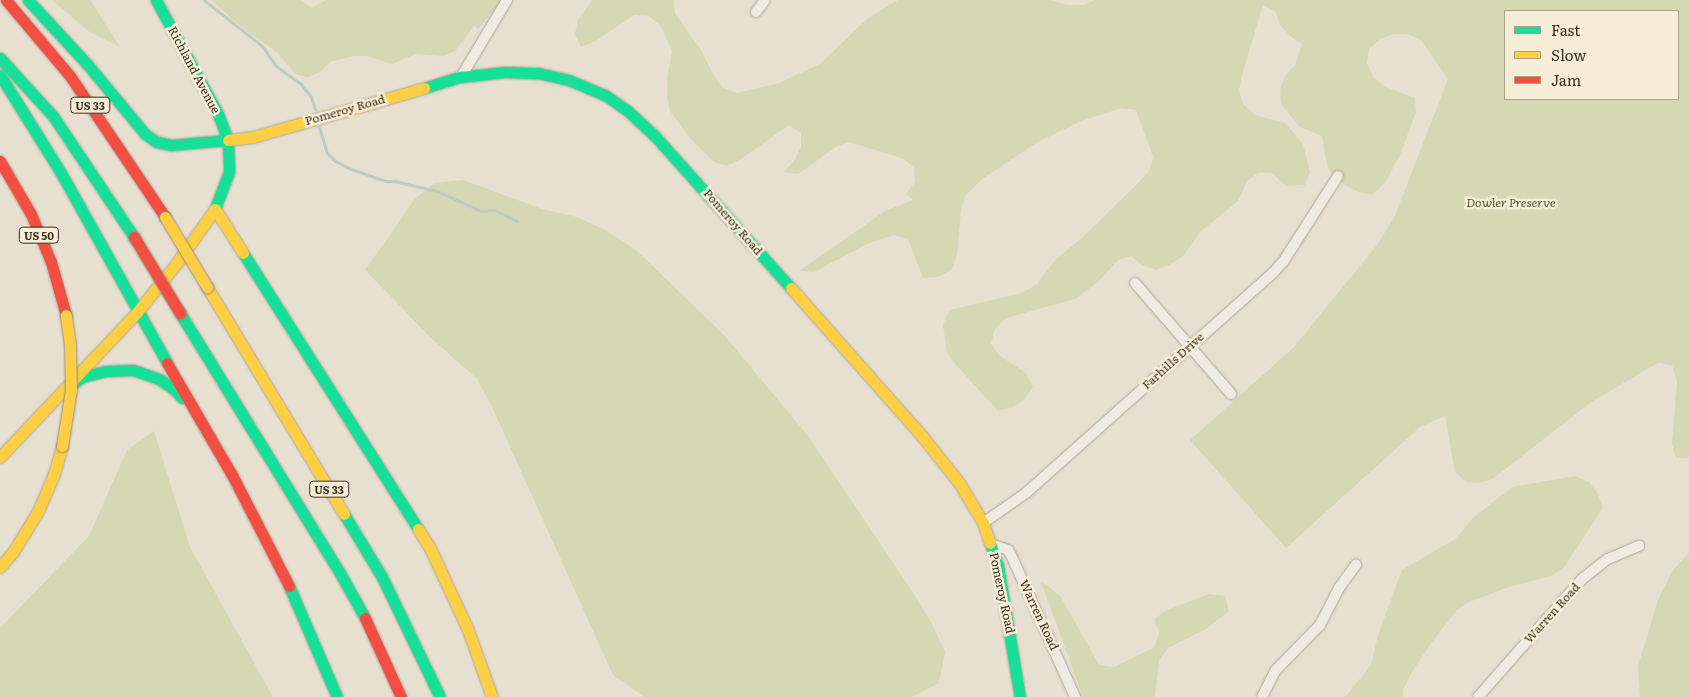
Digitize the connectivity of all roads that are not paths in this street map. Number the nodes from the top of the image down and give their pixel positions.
1 (6, 0) edge
2 (28, 0) edge
3 (156, 0) edge
4 (507, 0) edge
5 (765, 0) edge
6 (756, 12) dead end
7 (0, 58) edge
8 (0, 75) edge
9 (461, 77) junction
10 (228, 140) junction
11 (0, 161) edge
12 (1338, 176) dead end
13 (215, 209) junction
14 (1135, 283) dead end
15 (137, 312) junction
16 (1190, 346) junction
17 (63, 390) junction
18 (1231, 394) dead end
19 (196, 413) junction
20 (0, 457) edge
21 (983, 523) junction
22 (991, 544) junction
23 (1639, 546) dead end
24 (1356, 565) dead end
25 (0, 568) edge
26 (337, 697) edge
27 (401, 697) edge
28 (440, 697) edge
29 (492, 697) edge
30 (1020, 697) edge
31 (1076, 697) edge
32 (1262, 697) edge
33 (1478, 697) edge

1 - 28 main road, US 33, bridge
2 - 10 main road, Pomeroy Road
3 - 10 main road, Richland Avenue
4 - 9 street
5 - 6 street
7 - 27 main road, US 33, bridge
8 - 15 main road
9 - 10 main road, Pomeroy Road
9 - 21 main road, Pomeroy Road
10 - 13 main road, Richland Avenue
11 - 25 main road, US 50, bridge
12 - 16 street, Farhills Drive
13 - 15 main road, Richland Avenue
13 - 29 main road
14 - 16 street
15 - 17 main road, Richland Avenue
15 - 19 main road
16 - 18 street
16 - 21 street, Farhills Drive
17 - 19 main road
17 - 20 main road
19 - 26 main road
21 - 22 main road, Pomeroy Road
22 - 30 main road, Pomeroy Road
22 - 31 street, Warren Road
23 - 33 street, Warren Road
24 - 32 street

